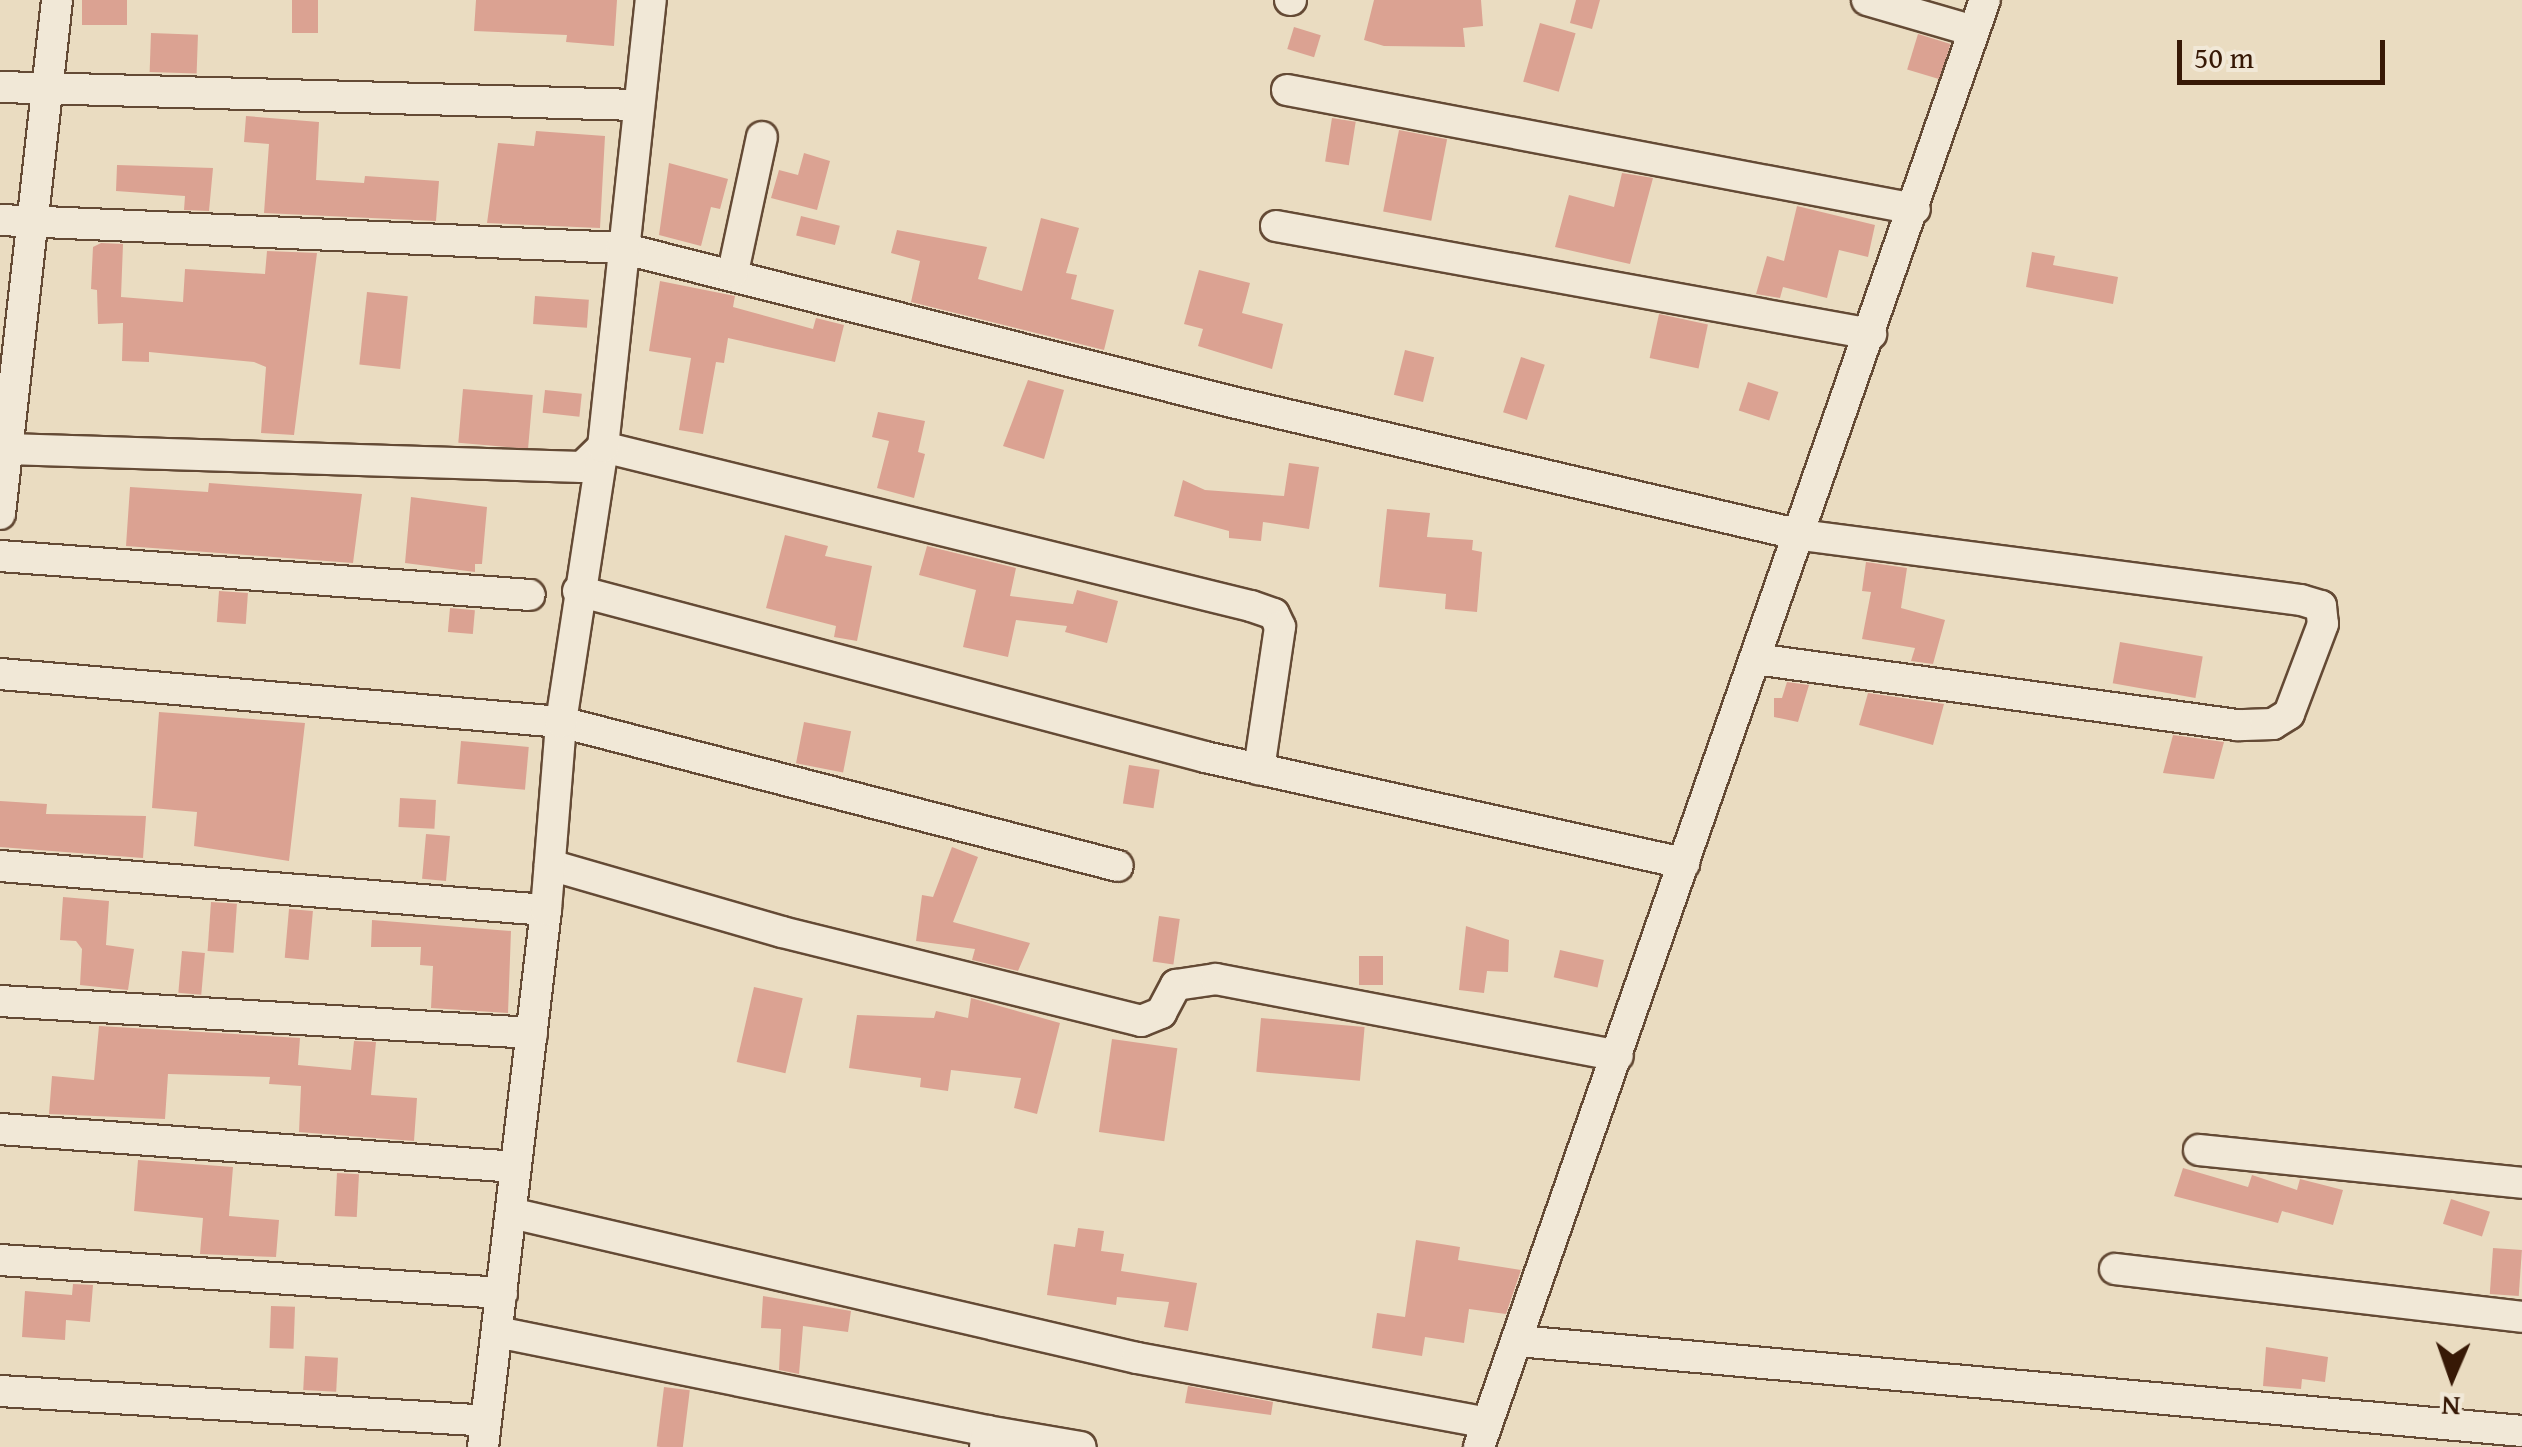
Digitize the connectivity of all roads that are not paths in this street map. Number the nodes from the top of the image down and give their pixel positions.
1 (57, 0) edge
2 (651, 0) edge
3 (1867, 0) edge
4 (1985, 0) edge
5 (1974, 32) junction
6 (0, 86) edge
7 (47, 90) junction
8 (1286, 90) dead end
9 (637, 106) junction
10 (762, 137) dead end
11 (1916, 209) junction
12 (0, 220) edge
13 (32, 222) junction
14 (1276, 226) dead end
15 (621, 248) junction
16 (733, 272) junction
17 (1871, 334) junction
18 (9, 353) edge
19 (604, 447) junction
20 (8, 449) junction
21 (0, 514) edge
22 (1801, 536) junction
23 (0, 556) edge
24 (578, 592) junction
25 (530, 595) dead end
26 (1756, 659) junction
27 (0, 674) edge
28 (560, 722) junction
29 (1260, 769) junction
30 (1684, 863) junction
31 (550, 865) junction
32 (0, 866) edge
33 (1118, 866) dead end
34 (546, 910) junction
35 (0, 1001) edge
36 (532, 1032) junction
37 (1618, 1056) junction
38 (0, 1129) edge
39 (2199, 1150) dead end
40 (516, 1168) junction
41 (2522, 1183) edge
42 (511, 1213) junction
43 (0, 1260) edge
44 (2115, 1269) dead end
45 (502, 1293) junction
46 (2522, 1316) edge
47 (497, 1332) junction
48 (1518, 1342) junction
49 (0, 1391) edge
50 (2522, 1431) edge
51 (485, 1434) edge
52 (1483, 1435) edge
53 (986, 1439) edge
54 (1082, 1447) edge

1 - 7 street
2 - 9 street
3 - 5 street
4 - 5 street
5 - 11 street
6 - 7 street
7 - 9 street
7 - 13 street
8 - 11 street
9 - 15 street
10 - 16 street
11 - 17 street
12 - 13 street
13 - 15 street
13 - 18 street
14 - 17 street
15 - 16 street
15 - 19 street
16 - 22 street
17 - 22 street
18 - 20 street
19 - 20 street
19 - 24 street
19 - 29 street
20 - 21 street
22 - 26 street
22 - 26 street
23 - 25 street
24 - 28 street
24 - 29 street
26 - 30 street
27 - 28 street
28 - 31 street
28 - 33 street
29 - 30 street
30 - 37 street
31 - 34 street
31 - 37 street
32 - 34 street
34 - 36 street
35 - 36 street
36 - 40 street
37 - 48 street
38 - 40 street
39 - 41 street
40 - 42 street
42 - 45 street
42 - 52 street
43 - 45 street
44 - 46 street
45 - 47 street
47 - 51 street
47 - 53 street
48 - 50 street
48 - 52 street
49 - 51 street
53 - 54 street

